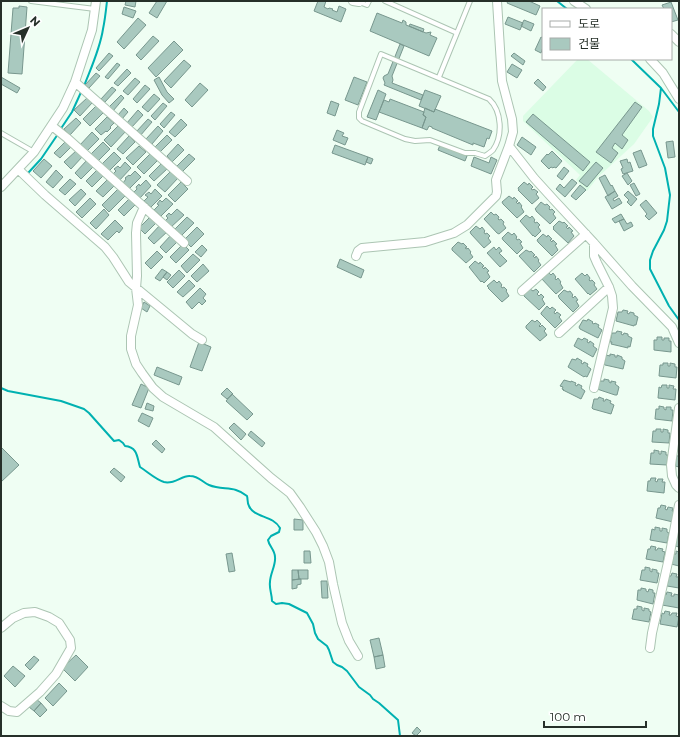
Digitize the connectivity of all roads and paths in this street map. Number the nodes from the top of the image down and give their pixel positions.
1 (31, 1) edge
2 (369, 1) edge
3 (385, 1) edge
4 (470, 1) edge
5 (497, 1) edge
6 (574, 1) edge
7 (356, 2) edge
8 (95, 5) edge
9 (584, 8) edge
10 (457, 32) junction
11 (651, 60) edge
12 (439, 77) junction
13 (80, 86) junction
14 (679, 99) edge
15 (56, 130) junction
16 (1, 133) edge
17 (510, 146) junction
18 (34, 152) junction
19 (18, 169) junction
20 (187, 182) dead end
21 (1, 187) edge
22 (144, 207) junction
23 (586, 234) junction
24 (184, 243) dead end
25 (594, 243) junction
26 (356, 256) dead end
27 (609, 287) junction
28 (136, 288) junction
29 (522, 291) dead end
30 (559, 333) dead end
31 (202, 340) dead end
32 (679, 343) edge
33 (594, 388) dead end
34 (679, 408) edge
35 (679, 488) edge
36 (679, 505) edge
37 (1, 628) edge
38 (650, 648) dead end
39 (358, 656) dead end
40 (1, 706) edge

1 - 8 lane
2 - 7 lane
3 - 10 lane
4 - 10 lane
5 - 17 street
6 - 9 street
8 - 13 street
10 - 12 lane
11 - 14 street
12 - 12 lane
13 - 15 street
13 - 20 street
15 - 18 street
15 - 22 street
16 - 18 lane
17 - 23 street
17 - 26 street
18 - 19 street
19 - 21 street
19 - 28 street
22 - 24 street
22 - 28 street
23 - 25 street
23 - 29 street
25 - 27 street
25 - 32 street
27 - 30 street
27 - 33 street
28 - 31 street
28 - 39 street
34 - 35 street
36 - 38 street
37 - 40 street

